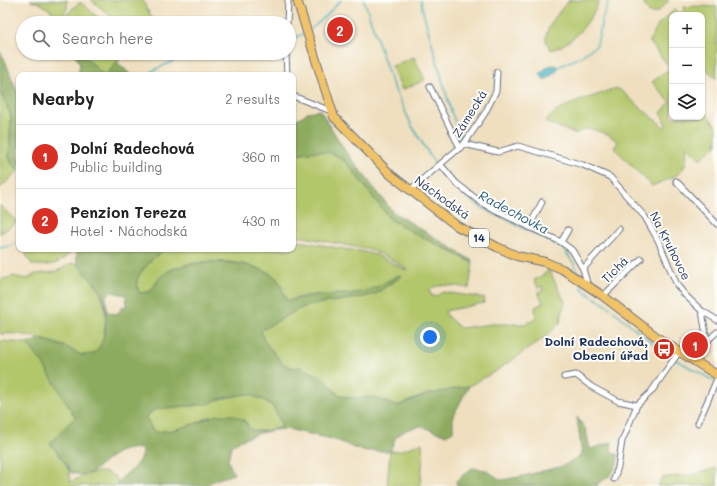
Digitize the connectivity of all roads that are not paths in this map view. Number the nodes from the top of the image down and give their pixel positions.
1 (288, 0) edge
2 (297, 0) edge
3 (287, 16) edge
4 (286, 60) edge
5 (287, 72) edge
6 (496, 72) dead end
7 (430, 87) dead end
8 (296, 97) edge
9 (331, 111) junction
10 (462, 146) junction
11 (441, 165) junction
12 (676, 181) dead end
13 (410, 190) junction
14 (542, 202) dead end
15 (717, 224) edge
16 (529, 227) junction
17 (619, 229) dead end
18 (568, 230) dead end
19 (561, 242) junction
20 (641, 259) dead end
21 (583, 269) junction
22 (588, 286) junction
23 (603, 296) junction
24 (702, 311) junction
25 (717, 320) edge
26 (717, 332) edge
27 (707, 341) junction
28 (679, 352) junction
29 (693, 360) junction
30 (717, 374) edge
31 (564, 377) dead end
32 (717, 380) edge
33 (636, 405) junction
34 (698, 423) dead end
35 (614, 479) dead end

1 - 3 street
2 - 9 main road, Náchodská / 14
4 - 5 street
6 - 10 street, Zámecká
7 - 10 street
8 - 9 street
9 - 13 main road, Náchodská / 14
10 - 11 street, Zámecká
10 - 24 street, Na Kruhovce
11 - 13 street, Zámecká
11 - 16 street
12 - 15 street
13 - 22 main road, Náchodská / 14
14 - 16 street
16 - 19 street
17 - 21 street
18 - 19 street
19 - 21 street
20 - 23 street, Tichá
21 - 22 street
22 - 23 main road, Náchodská / 14
23 - 28 main road, Náchodská / 14
24 - 25 street, Na Kruhovce
24 - 27 street
26 - 27 street
27 - 29 street
28 - 29 main road, Náchodská / 14
28 - 33 street
29 - 30 main road, Náchodská / 14
31 - 33 street
32 - 34 street
33 - 35 street

